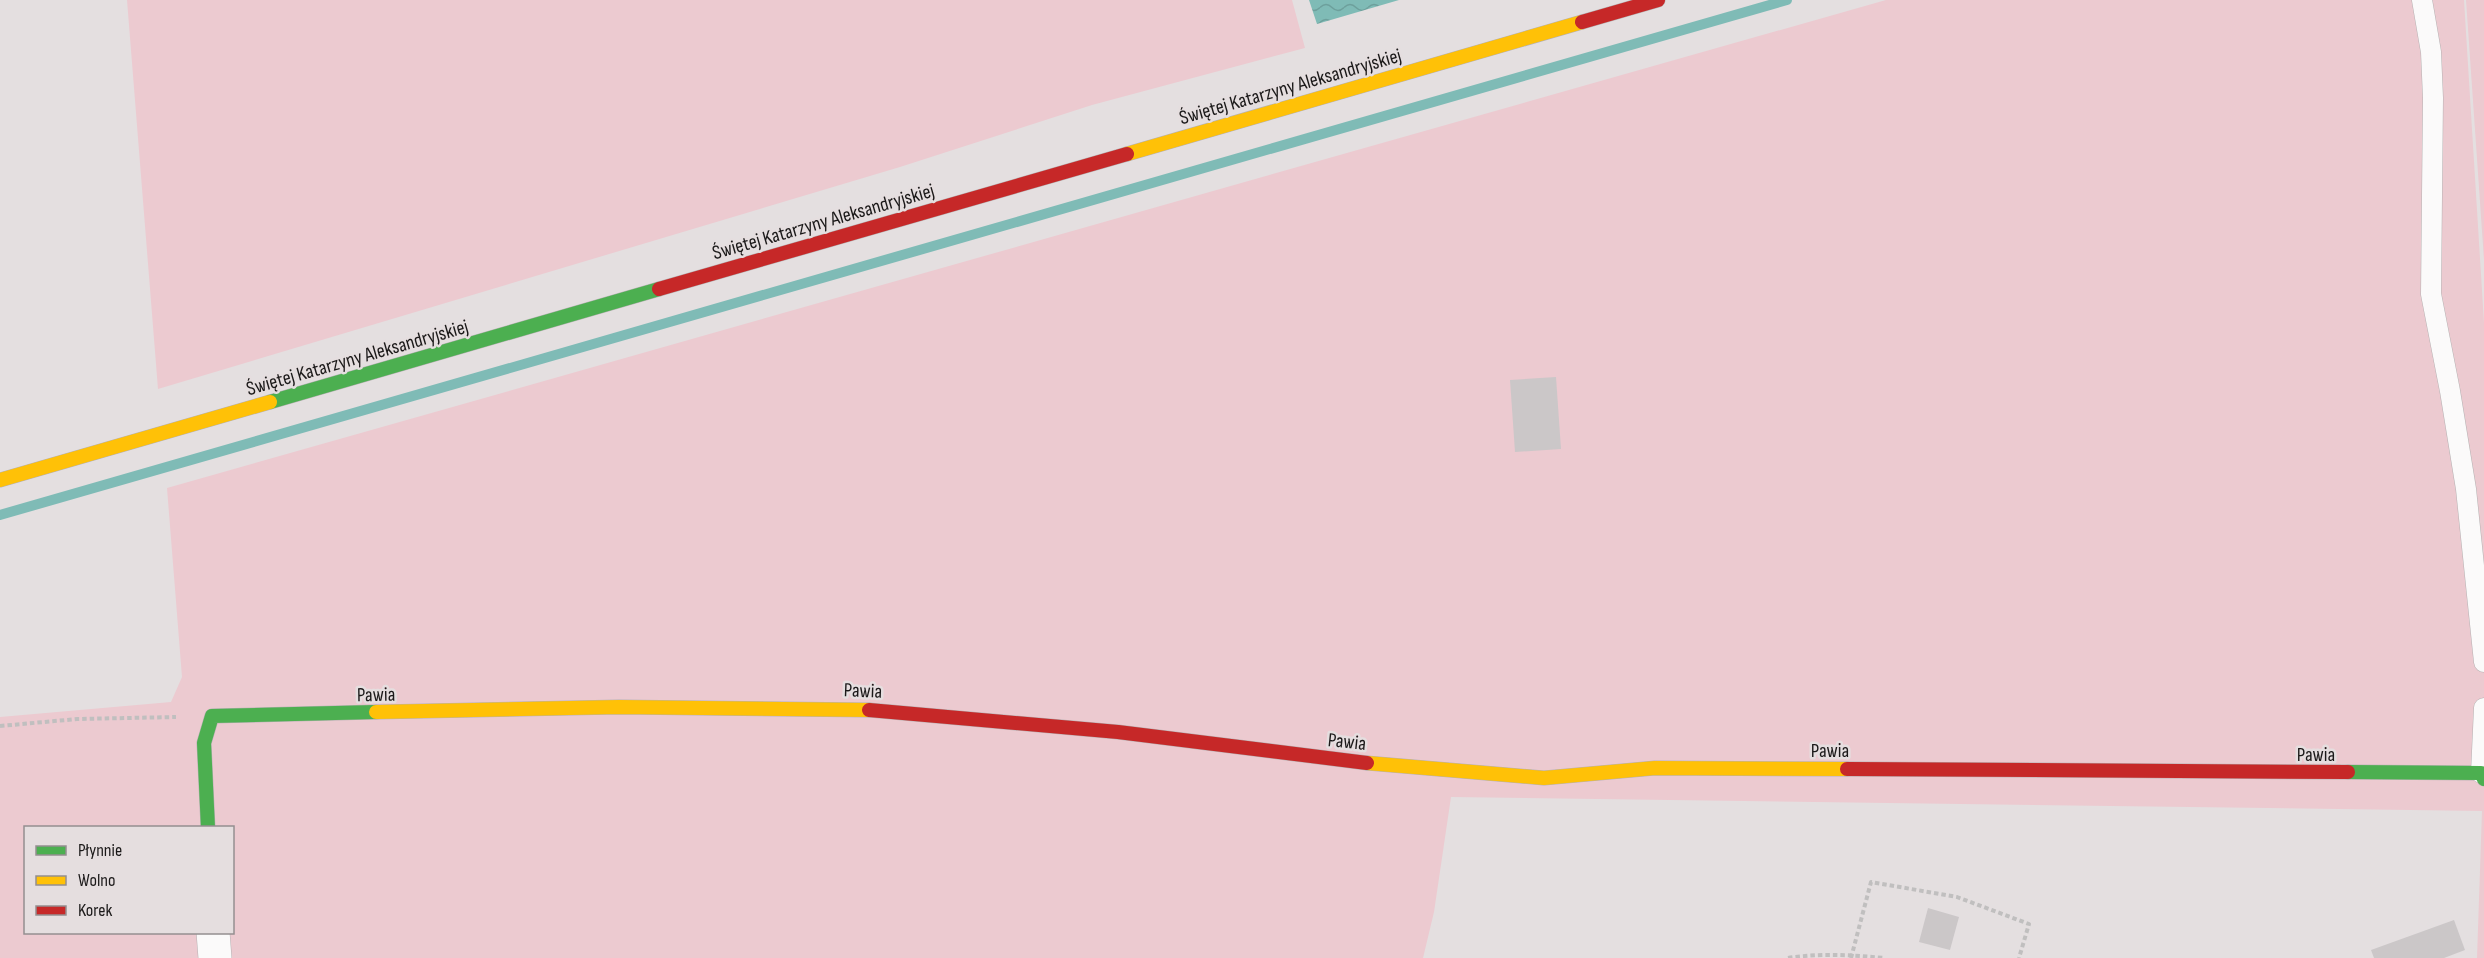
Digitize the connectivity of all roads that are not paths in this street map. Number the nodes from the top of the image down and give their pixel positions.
1 (1658, 0) edge
2 (2422, 0) edge
3 (0, 480) edge
4 (2484, 662) edge
5 (2484, 708) edge
6 (2482, 776) edge
7 (208, 826) edge
8 (213, 934) edge
9 (215, 958) edge

1 - 3 street, Świętej Katarzyny Aleksandryjskiej
2 - 4 lane
5 - 6 lane
6 - 7 street, Pawia
8 - 9 street

